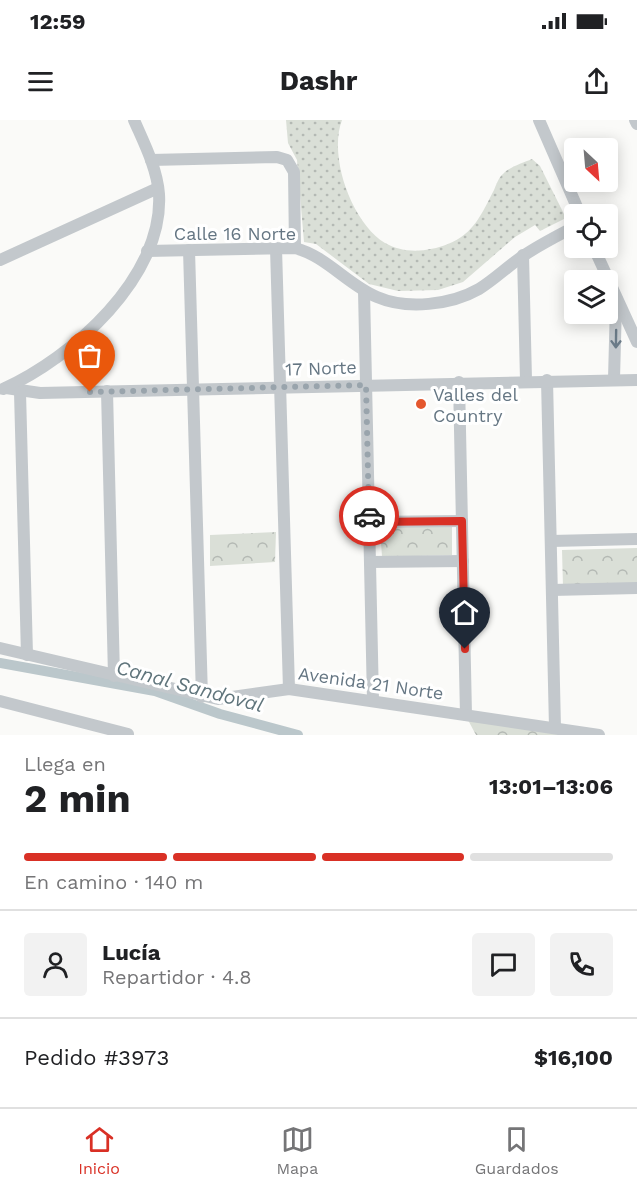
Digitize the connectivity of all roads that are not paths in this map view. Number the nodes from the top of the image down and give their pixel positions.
1 (134, 120) edge
2 (538, 120) edge
3 (635, 120) edge
4 (637, 124) edge
5 (150, 160) junction
6 (158, 188) junction
7 (576, 204) edge
8 (564, 232) edge
9 (276, 248) junction
10 (295, 248) junction
11 (189, 250) junction
12 (147, 251) junction
13 (524, 255) junction
14 (0, 260) edge
15 (364, 291) junction
16 (618, 302) edge
17 (615, 324) edge
18 (637, 342) edge
19 (614, 379) junction
20 (526, 380) junction
21 (548, 380) junction
22 (637, 380) edge
23 (459, 382) junction
24 (366, 385) junction
25 (280, 387) junction
26 (3, 389) edge
27 (193, 389) junction
28 (106, 391) junction
29 (21, 392) junction
30 (462, 521) junction
31 (369, 522) junction
32 (637, 539) edge
33 (551, 540) junction
34 (463, 561) junction
35 (370, 562) junction
36 (637, 588) edge
37 (552, 590) junction
38 (0, 648) edge
39 (27, 655) junction
40 (114, 676) junction
41 (289, 689) junction
42 (202, 697) junction
43 (373, 700) junction
44 (0, 701) edge
45 (466, 715) junction
46 (555, 728) junction
47 (88, 730) edge
48 (128, 734) edge
49 (598, 735) edge

1 - 5 street
2 - 7 street
3 - 4 street
5 - 6 street
5 - 10 street
6 - 12 street
6 - 14 street
8 - 13 street, Calle 16 Norte
9 - 10 street, Calle 16 Norte
9 - 11 street, Calle 16 Norte
9 - 25 street
10 - 15 street, Calle 16 Norte
11 - 12 street, Calle 16 Norte
11 - 27 street
12 - 26 street
13 - 15 street, Calle 16 Norte
13 - 20 street
15 - 24 street
16 - 18 street
17 -> 19 street
19 - 21 street, 17 Norte
19 - 22 street, 17 Norte
20 - 21 street, 17 Norte
20 - 23 street, 17 Norte
21 - 33 street
23 - 24 street, 17 Norte
23 - 30 street
24 - 25 street, 17 Norte
24 - 31 street
25 - 27 street, 17 Norte
25 - 41 street
26 - 29 street, 17 Norte
27 - 28 street, 17 Norte
27 - 42 street
28 - 29 street, 17 Norte
28 - 40 street
29 - 39 street
30 - 31 street
30 - 34 street
31 - 35 street
32 - 33 street
33 - 37 street
34 - 35 street
34 - 45 street
35 - 43 street
36 - 37 street
37 - 46 street
38 - 39 street, Avenida 21 Norte
39 - 40 street, Avenida 21 Norte
40 - 42 street, Avenida 21 Norte
41 - 42 street, Avenida 21 Norte
41 - 43 street, Avenida 21 Norte
43 - 45 street, Avenida 21 Norte
44 - 47 street
45 - 46 street, Avenida 21 Norte
46 - 49 street, Avenida 21 Norte
47 - 48 street

